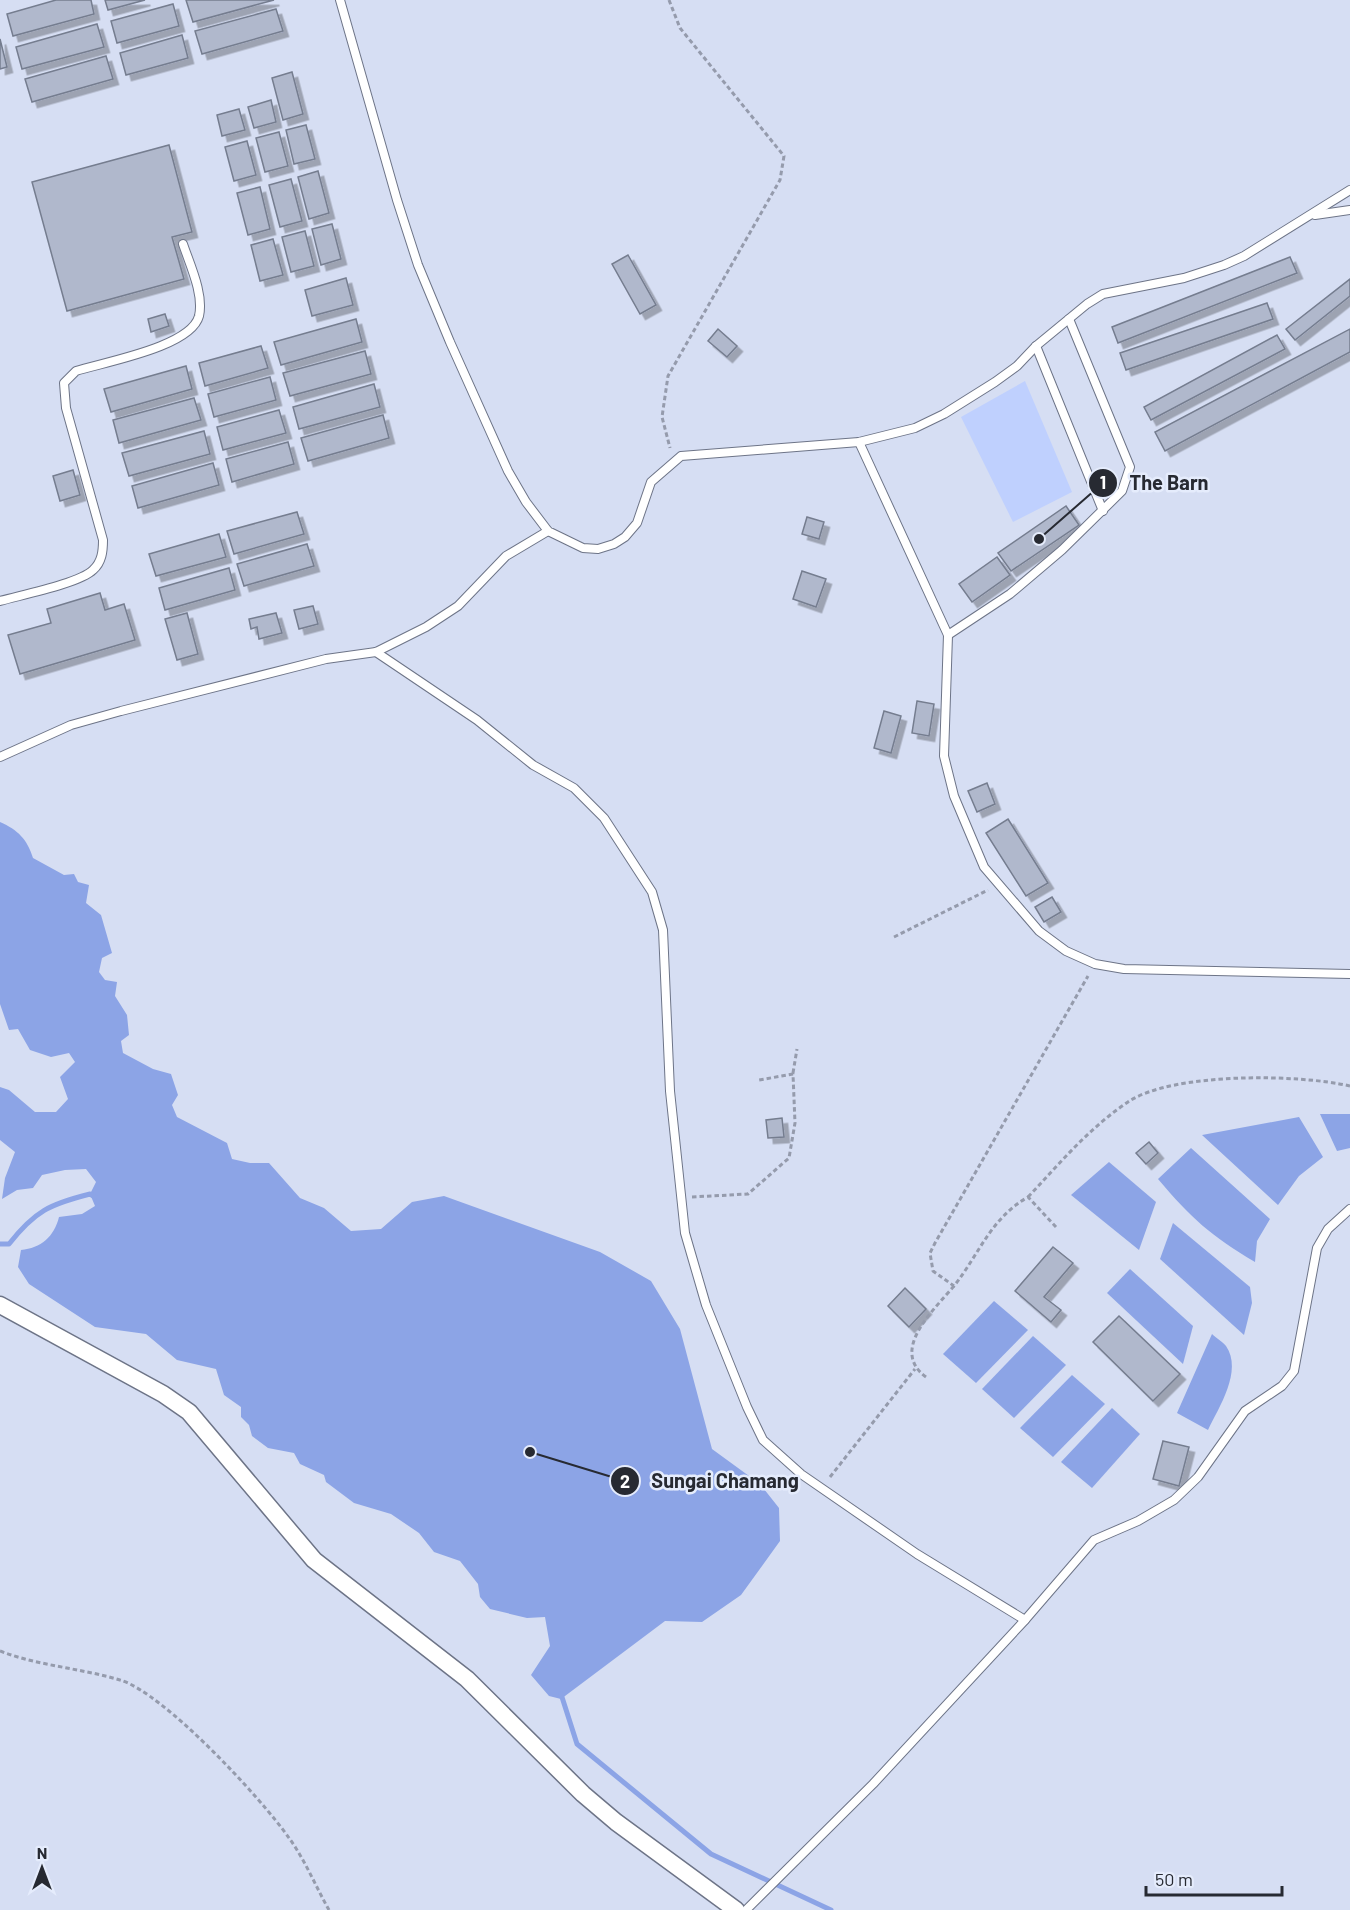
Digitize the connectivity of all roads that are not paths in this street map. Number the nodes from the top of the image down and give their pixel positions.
1 (340, 0) edge
2 (1350, 190) edge
3 (1350, 210) edge
4 (1311, 216) junction
5 (183, 244) dead end
6 (1070, 319) junction
7 (1036, 346) junction
8 (859, 442) junction
9 (1103, 511) junction
10 (548, 531) junction
11 (0, 601) edge
12 (948, 635) junction
13 (376, 652) junction
14 (0, 757) edge
15 (1350, 974) edge
16 (1350, 1209) edge
17 (0, 1305) edge
18 (1025, 1620) junction
19 (736, 1910) edge
20 (746, 1910) edge

1 - 10 lane
2 - 4 lane
3 - 4 lane
4 - 6 lane
5 - 11 lane
6 - 7 lane
6 - 9 lane
7 - 8 lane
7 - 9 lane
8 - 10 lane
8 - 12 lane
9 - 12 lane
10 - 13 lane
12 - 15 lane
13 - 14 lane
13 - 18 lane
16 - 18 lane
17 - 19 street
18 - 20 lane

